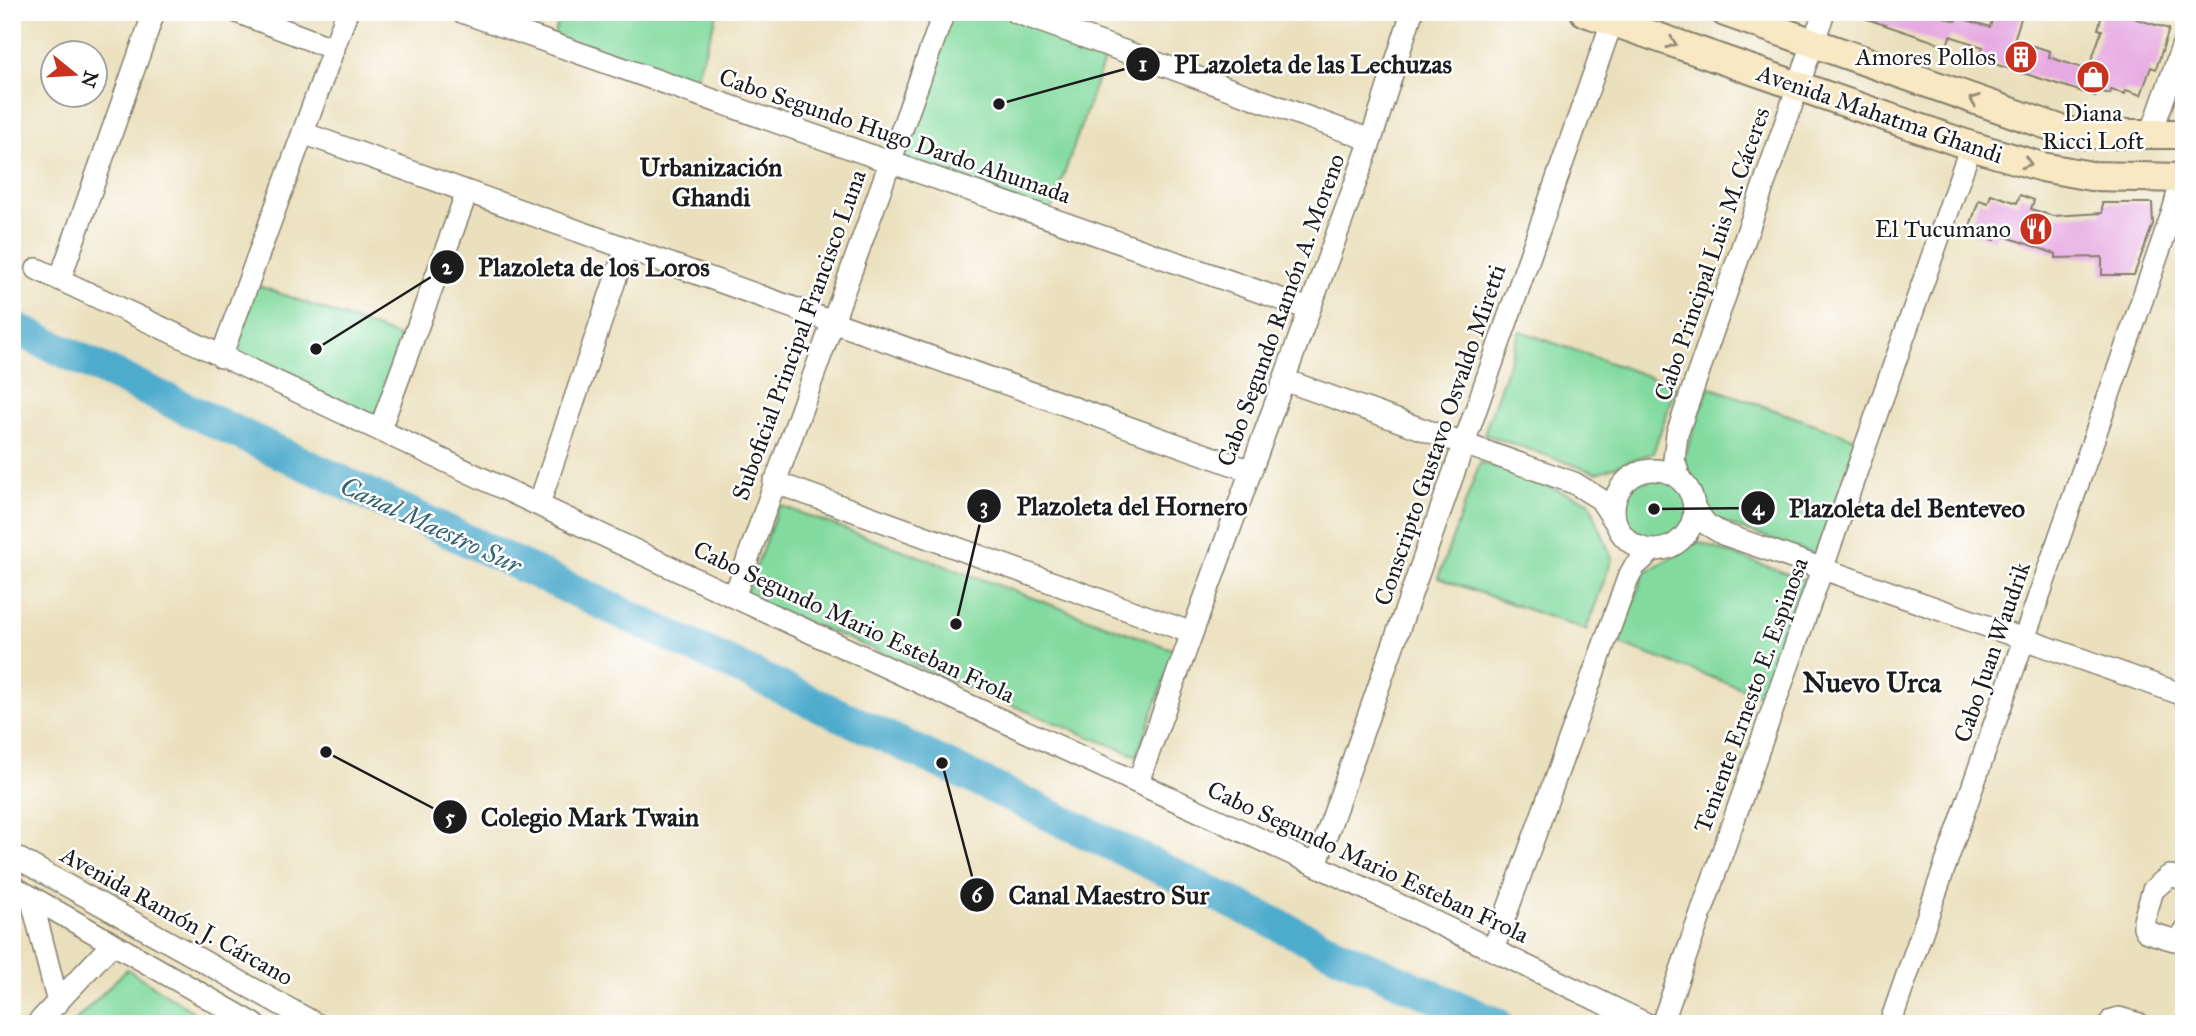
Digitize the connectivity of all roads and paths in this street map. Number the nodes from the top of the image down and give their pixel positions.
1 (154, 12) edge
2 (237, 12) edge
3 (347, 12) edge
4 (462, 12) edge
5 (944, 12) edge
6 (1015, 12) edge
7 (1412, 12) edge
8 (1585, 12) edge
9 (1725, 12) edge
10 (1824, 12) edge
11 (1612, 22) junction
12 (2184, 41) edge
13 (1814, 44) junction
14 (334, 49) junction
15 (1799, 87) junction
16 (303, 133) junction
17 (2151, 134) junction
18 (2184, 134) edge
19 (1371, 140) junction
20 (1971, 146) junction
21 (889, 162) junction
22 (2183, 178) edge
23 (467, 192) junction
24 (626, 248) junction
25 (37, 269) dead end
26 (60, 279) junction
27 (1310, 309) junction
28 (832, 321) junction
29 (221, 358) junction
30 (1284, 380) junction
31 (380, 429) junction
32 (1677, 434) junction
33 (1465, 444) junction
34 (1251, 471) junction
35 (1638, 474) junction
36 (1680, 479) junction
37 (774, 482) junction
38 (1574, 483) junction
39 (539, 504) junction
40 (1695, 509) junction
41 (1617, 526) junction
42 (1723, 534) junction
43 (1681, 540) junction
44 (1652, 551) junction
45 (1824, 571) junction
46 (1628, 578) junction
47 (734, 597) junction
48 (1192, 633) junction
49 (2023, 641) junction
50 (2184, 695) edge
51 (1138, 782) junction
52 (12, 855) edge
53 (1315, 865) junction
54 (2182, 872) edge
55 (12, 886) edge
56 (31, 897) junction
57 (2184, 932) edge
58 (112, 944) junction
59 (1493, 950) junction
60 (58, 1003) junction
61 (252, 1023) edge
62 (37, 1024) edge
63 (316, 1024) edge
64 (1647, 1024) edge
65 (1662, 1024) edge
66 (1890, 1024) edge
67 (2110, 1024) edge
68 (2139, 1024) edge

1 - 26 street
2 - 14 street
3 - 14 street
4 - 21 street, Cabo Segundo Hugo Dardo Ahumada
5 - 21 street, Suboficial Principal Francisco Luna
6 - 19 street
7 - 19 street, Cabo Segundo Ramón A. Moreno
8 - 11 main road, Avenida Mahatma Ghandi
9 - 13 main road, Avenida Mahatma Ghandi
10 - 13 street, Cabo Principal Luis M. Cáceres
11 -> 15 main road, Avenida Mahatma Ghandi
11 - 33 street, Conscripto Gustavo Osvaldo Miretti
12 - 17 street
13 - 15 street, Cabo Principal Luis M. Cáceres
17 -> 13 main road, Avenida Mahatma Ghandi
14 - 16 street
15 - 20 main road, Avenida Mahatma Ghandi
15 - 32 street, Cabo Principal Luis M. Cáceres
16 - 23 street
16 - 29 street
17 - 18 main road, Avenida Mahatma Ghandi
19 - 27 street, Cabo Segundo Ramón A. Moreno
20 -> 22 main road, Avenida Mahatma Ghandi
20 - 45 street, Teniente Ernesto E. Espinosa
21 - 27 street, Cabo Segundo Hugo Dardo Ahumada
21 - 28 street, Suboficial Principal Francisco Luna
22 - 49 street, Cabo Juan Waudrik
23 - 24 street
23 - 31 street
24 - 28 street
24 - 39 street
25 - 26 street, Cabo Segundo Mario Esteban Frola
26 - 29 street, Cabo Segundo Mario Esteban Frola
27 - 30 street, Cabo Segundo Ramón A. Moreno
28 - 34 street
28 - 37 street, Suboficial Principal Francisco Luna
29 - 31 street, Cabo Segundo Mario Esteban Frola
30 - 33 street
30 - 34 street, Cabo Segundo Ramón A. Moreno
31 - 39 street, Cabo Segundo Mario Esteban Frola
32 - 35 street, Cabo Principal Luis M. Cáceres
32 - 36 street, Cabo Principal Luis M. Cáceres
33 - 38 street
33 - 53 street, Conscripto Gustavo Osvaldo Miretti
34 - 48 street, Cabo Segundo Ramón A. Moreno
35 - 36 street
35 - 38 street
35 - 41 street
36 - 40 street
37 - 47 street, Suboficial Principal Francisco Luna
37 - 48 street
38 - 41 street
39 - 47 street, Cabo Segundo Mario Esteban Frola
40 - 42 street
40 - 43 street
41 - 44 street
41 - 46 street
42 - 43 street
42 - 45 street
43 - 44 street
44 - 46 street
45 - 49 street
45 - 65 street, Teniente Ernesto E. Espinosa
46 - 59 street
47 - 51 street, Cabo Segundo Mario Esteban Frola
48 - 51 street, Cabo Segundo Ramón A. Moreno
49 - 50 street
49 - 66 street, Cabo Juan Waudrik
51 - 53 street, Cabo Segundo Mario Esteban Frola
52 - 63 street, Avenida Ramón J. Cárcano
53 - 59 street, Cabo Segundo Mario Esteban Frola
54 - 57 street
55 - 56 street
56 - 58 street
56 - 60 street
58 - 60 street
58 - 61 street
59 - 64 street, Cabo Segundo Mario Esteban Frola
60 - 62 street
67 - 68 street

